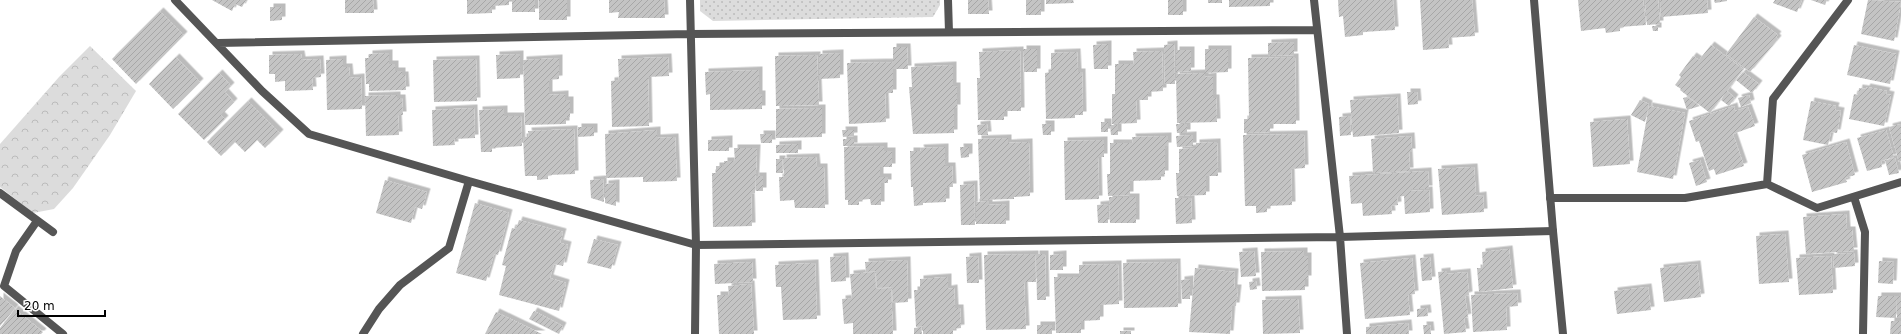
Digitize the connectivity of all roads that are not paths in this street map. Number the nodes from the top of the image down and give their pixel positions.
1 (175, 0) edge
2 (690, 0) edge
3 (948, 0) edge
4 (1314, 0) edge
5 (1534, 0) edge
6 (1848, 0) edge
7 (1316, 30) junction
8 (949, 32) junction
9 (690, 34) junction
10 (218, 43) junction
11 (469, 181) junction
12 (1901, 182) edge
13 (1767, 184) junction
14 (0, 193) edge
15 (1854, 197) junction
16 (1550, 198) junction
17 (37, 221) junction
18 (1553, 231) junction
19 (54, 232) dead end
20 (1340, 237) junction
21 (696, 245) junction
22 (63, 334) edge
23 (363, 334) edge
24 (696, 334) edge
25 (1346, 334) edge
26 (1563, 334) edge
27 (1863, 334) edge

1 - 10 street
2 - 9 street
3 - 8 street
4 - 7 street
5 - 16 street
6 - 13 street
7 - 8 street
7 - 20 street
8 - 9 street
9 - 10 street
9 - 21 street
10 - 11 street
11 - 21 street
11 - 23 street
12 - 15 street
13 - 15 street
13 - 16 street
14 - 17 street
15 - 27 street
16 - 18 street
17 - 19 street
17 - 22 street
18 - 20 street
18 - 26 street
20 - 21 street
20 - 25 street
21 - 24 street

